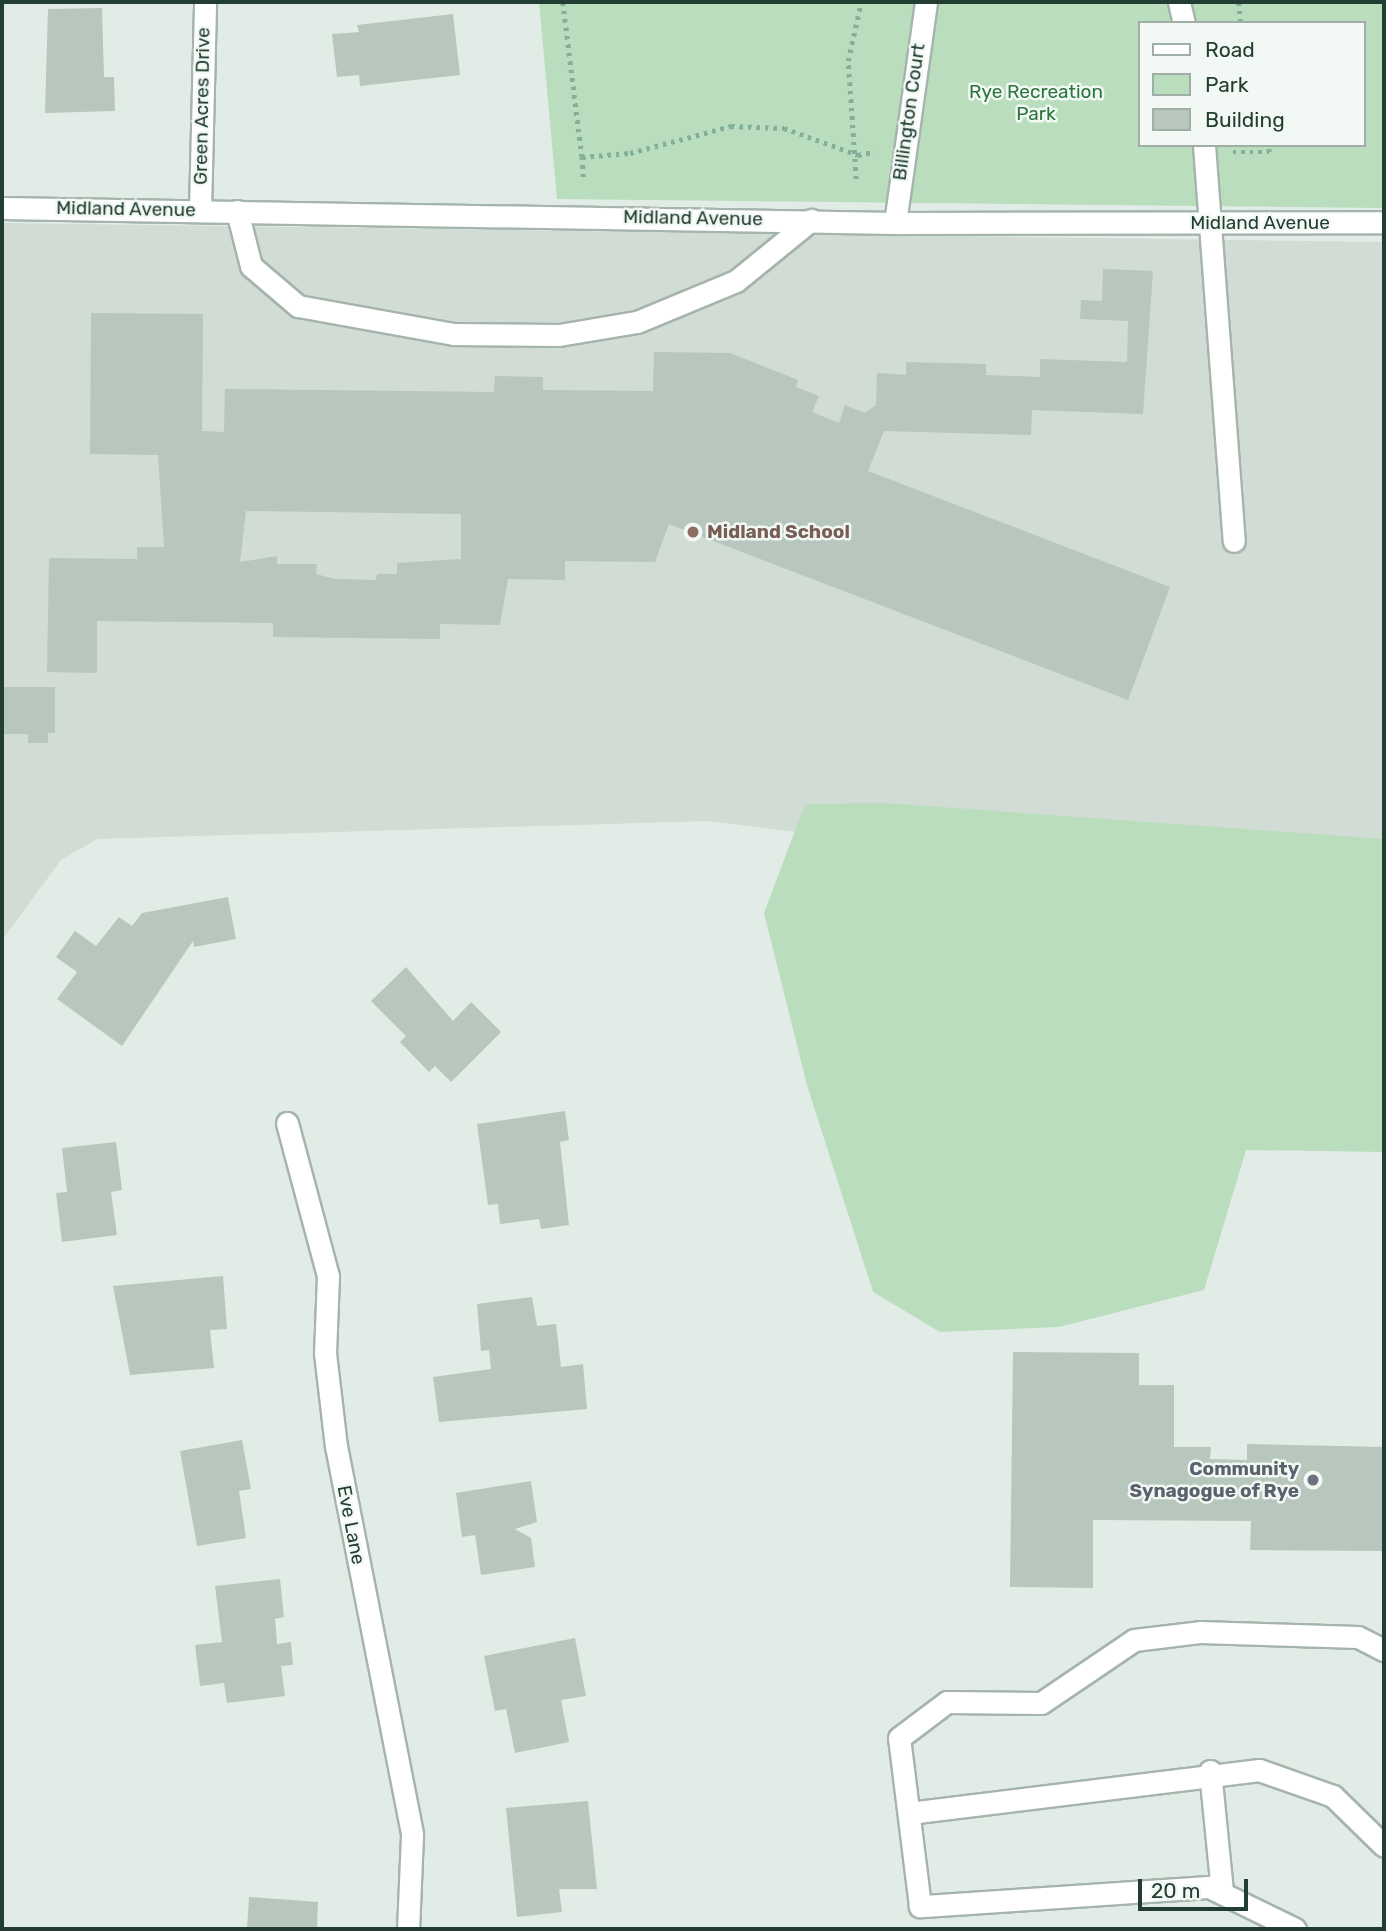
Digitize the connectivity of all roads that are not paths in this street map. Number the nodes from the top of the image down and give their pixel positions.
1 (205, 2) edge
2 (926, 2) edge
3 (1179, 2) edge
4 (1184, 21) edge
5 (1205, 147) edge
6 (2, 208) edge
7 (200, 210) junction
8 (237, 211) junction
9 (811, 220) junction
10 (1384, 222) edge
11 (895, 223) junction
12 (1214, 223) junction
13 (1234, 541) dead end
14 (287, 1123) dead end
15 (1384, 1650) edge
16 (1210, 1771) junction
17 (908, 1813) junction
18 (1384, 1846) edge
19 (1222, 1892) junction
20 (408, 1929) edge
21 (1295, 1929) edge

1 - 7 street, Green Acres Drive
2 - 11 street, Billington Court
3 - 4 street
5 - 12 street
6 - 7 street, Midland Avenue
7 - 8 street, Midland Avenue
8 - 9 street, Midland Avenue
8 - 9 street
9 - 11 street, Midland Avenue
10 - 12 street, Midland Avenue
11 - 12 street, Midland Avenue
12 - 13 street
14 - 20 street, Eve Lane
15 - 17 street
16 - 17 street
16 - 18 street
16 - 19 street
17 - 19 street
19 - 21 street

